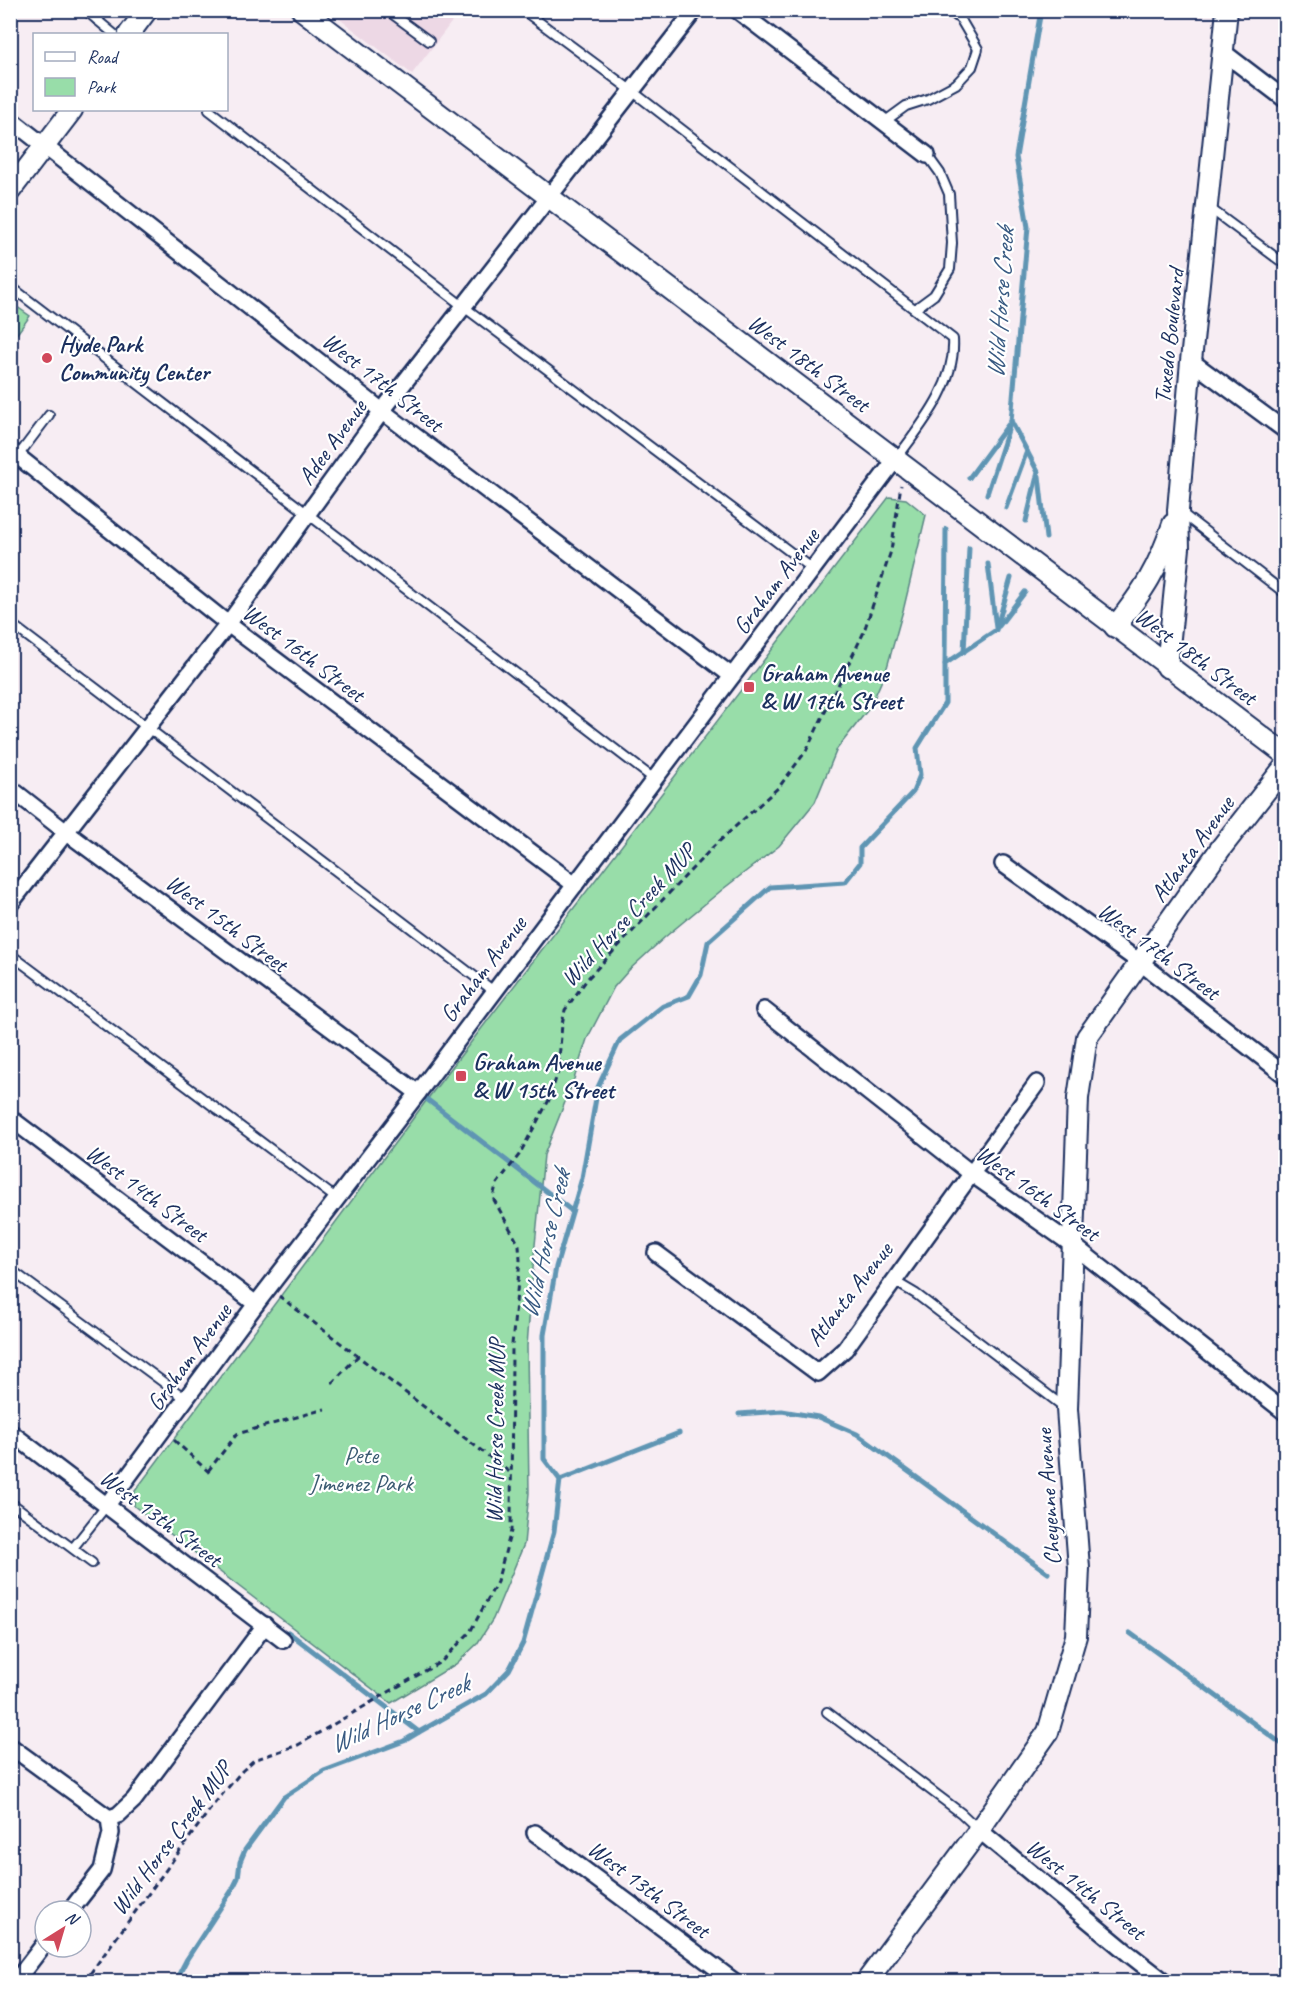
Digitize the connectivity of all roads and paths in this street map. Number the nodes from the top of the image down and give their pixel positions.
1 (85, 10) edge
2 (105, 10) edge
3 (147, 10) edge
4 (387, 10) edge
5 (523, 10) edge
6 (695, 10) edge
7 (737, 10) edge
8 (949, 10) edge
9 (1227, 10) edge
10 (312, 16) edge
11 (97, 20) junction
12 (113, 33) edge
13 (130, 33) edge
14 (429, 41) dead end
15 (1223, 52) junction
16 (632, 91) junction
17 (1286, 100) edge
18 (71, 111) edge
19 (210, 111) edge
20 (10, 119) edge
21 (884, 122) junction
22 (46, 145) junction
23 (927, 155) joint
24 (10, 191) edge
25 (549, 198) junction
26 (1207, 206) junction
27 (1286, 265) edge
28 (10, 286) edge
29 (464, 307) junction
30 (915, 309) junction
31 (1191, 361) junction
32 (382, 411) junction
33 (49, 416) dead end
34 (1286, 431) edge
35 (14, 453) edge
36 (900, 464) junction
37 (1178, 510) junction
38 (307, 515) junction
39 (813, 569) junction
40 (1286, 594) edge
41 (10, 623) edge
42 (228, 624) junction
43 (1115, 627) junction
44 (1167, 667) junction
45 (732, 676) junction
46 (147, 728) junction
47 (1286, 755) edge
48 (1286, 765) edge
49 (654, 779) junction
50 (10, 788) edge
51 (66, 832) junction
52 (1003, 864) dead end
53 (575, 885) junction
54 (10, 904) edge
55 (10, 954) edge
56 (1141, 963) junction
57 (495, 992) junction
58 (764, 1010) dead end
59 (1286, 1076) edge
60 (1037, 1083) dead end
61 (418, 1093) junction
62 (10, 1118) edge
63 (972, 1174) junction
64 (337, 1199) junction
65 (1074, 1246) junction
66 (656, 1253) dead end
67 (10, 1269) edge
68 (894, 1281) junction
69 (268, 1288) junction
70 (256, 1304) junction
71 (358, 1356) junction
72 (332, 1383) dead end
73 (186, 1399) junction
74 (325, 1409) dead end
75 (1067, 1409) junction
76 (1286, 1413) edge
77 (163, 1430) junction
78 (10, 1432) edge
79 (208, 1471) junction
80 (512, 1474) junction
81 (212, 1475) dead end
82 (10, 1502) edge
83 (107, 1505) junction
84 (73, 1548) junction
85 (92, 1563) dead end
86 (265, 1625) junction
87 (283, 1640) dead end
88 (827, 1712) dead end
89 (10, 1746) edge
90 (109, 1818) junction
91 (979, 1830) junction
92 (535, 1833) dead end
93 (79, 1899) edge
94 (33, 1959) edge
95 (15, 1982) edge
96 (84, 1982) edge
97 (735, 1982) edge
98 (866, 1982) edge
99 (1165, 1982) edge

1 - 11 lane
2 - 11 lane
3 - 13 street
4 - 14 lane
5 - 16 lane
6 - 16 street, Adee Avenue
7 - 21 street
8 - 21 lane
9 - 15 street, Tuxedo Boulevard
10 - 25 street, West 18th Street
11 - 12 lane
15 - 17 street
15 - 26 street, Tuxedo Boulevard
16 - 25 street, Adee Avenue
16 - 30 lane
18 - 22 street
19 - 29 lane
20 - 22 street, West 17th Street
21 - 23 street
22 - 24 street
22 - 32 street, West 17th Street
23 - 30 lane
25 - 29 street, Adee Avenue
25 - 36 street, West 18th Street
26 - 27 lane
26 - 31 street, Tuxedo Boulevard
28 - 38 lane
29 - 32 street, Adee Avenue
29 - 39 lane
30 - 36 lane
31 - 34 street
31 - 37 street, Tuxedo Boulevard
32 - 38 street, Adee Avenue
32 - 45 street, West 17th Street
33 - 35 lane
35 - 42 street, West 16th Street
36 - 39 street, Graham Avenue
36 - 43 street, West 18th Street
36 - 80 path, Wild Horse Creek MUP
37 - 40 lane
37 - 43 street
37 - 44 street, Tuxedo Boulevard
38 - 42 street, Adee Avenue
38 - 49 lane
39 - 45 street, Graham Avenue
41 - 46 lane
42 - 46 street, Adee Avenue
42 - 53 street, West 16th Street
43 - 44 street, West 18th Street
44 - 47 street, West 18th Street
45 - 49 street, Graham Avenue
46 - 51 street, Adee Avenue
46 - 57 lane
48 - 56 street, Atlanta Avenue
49 - 53 street, Graham Avenue
50 - 51 street, West 15th Street
51 - 54 street, Adee Avenue
51 - 61 street, West 15th Street
52 - 56 street, West 17th Street
53 - 57 street, Graham Avenue
55 - 64 lane
56 - 59 street, West 17th Street
56 - 65 street, Cheyenne Avenue
57 - 61 street, Graham Avenue
58 - 63 street, West 16th Street
60 - 63 street, Atlanta Avenue
61 - 64 street, Graham Avenue
62 - 70 street, West 14th Street
63 - 65 street, West 16th Street
63 - 68 street, Atlanta Avenue
64 - 69 street, Graham Avenue
65 - 75 street, Cheyenne Avenue
65 - 76 street, West 16th Street
66 - 68 street, Atlanta Avenue
67 - 73 lane
68 - 75 lane
69 - 70 street, Graham Avenue
69 - 71 path
70 - 73 street, Graham Avenue
71 - 72 path
71 - 80 path
73 - 77 street, Graham Avenue
74 - 79 path
75 - 91 street, Cheyenne Avenue
77 - 79 path
77 - 83 street, Graham Avenue
78 - 83 street, West 13th Street
79 - 81 path
80 - 96 path, Wild Horse Creek MUP
82 - 84 lane
83 - 84 lane
83 - 86 street, West 13th Street
84 - 85 lane
86 - 87 street, West 13th Street
86 - 90 street
88 - 91 lane
89 - 90 street
90 - 93 street
91 - 98 street, Cheyenne Avenue
91 - 99 street, West 14th Street
92 - 97 street, West 13th Street
94 - 95 street

